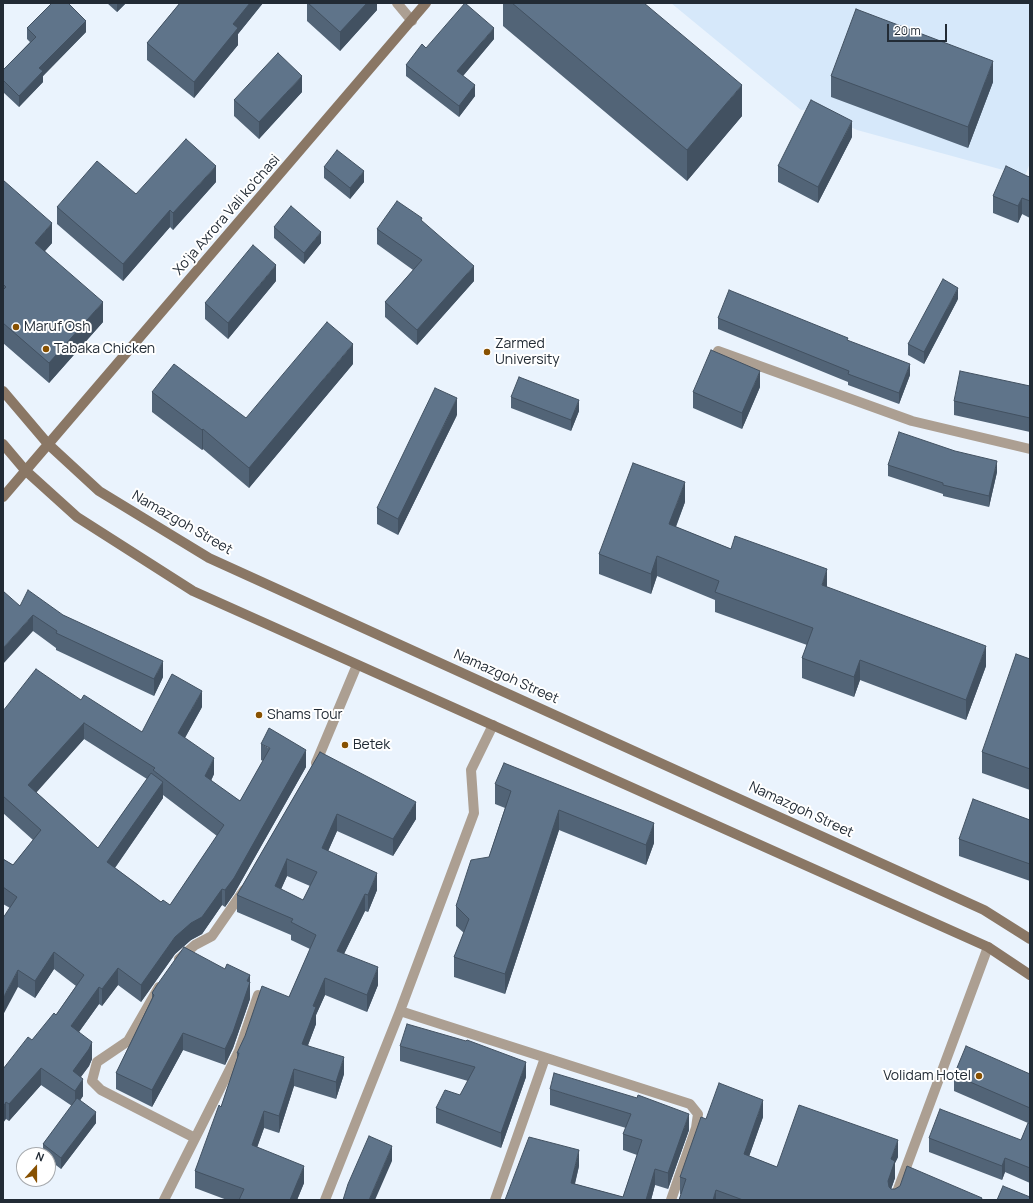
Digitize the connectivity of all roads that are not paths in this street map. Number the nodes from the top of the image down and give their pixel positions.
1 (397, 3) edge
2 (426, 3) edge
3 (412, 21) junction
4 (718, 351) edge
5 (3, 391) edge
6 (3, 444) edge
7 (48, 444) junction
8 (1030, 449) edge
9 (25, 470) junction
10 (3, 497) edge
11 (358, 665) junction
12 (493, 725) junction
13 (311, 772) edge
14 (250, 879) edge
15 (1030, 939) edge
16 (988, 947) junction
17 (172, 969) edge
18 (1030, 975) edge
19 (164, 981) edge
20 (258, 995) edge
21 (400, 1011) junction
22 (545, 1058) junction
23 (195, 1138) junction
24 (164, 1200) edge
25 (324, 1200) edge
26 (496, 1200) edge
27 (671, 1200) edge
28 (894, 1200) edge

1 - 3 street
2 - 3 main road, Xo'ja Axrora Vali ko'chasi
3 - 7 main road, Xo'ja Axrora Vali ko'chasi
4 - 8 street
5 - 7 main road, Namazgoh Street
6 - 9 main road
7 - 9 main road, Xo'ja Axrora Vali ko'chasi
7 - 15 main road, Namazgoh Street
9 - 10 main road
9 - 11 main road
11 - 12 main road
11 - 13 street
12 - 16 main road
12 - 21 street
14 - 17 street
16 - 18 main road
16 - 28 street
19 - 23 street
20 - 23 street
21 - 22 street
21 - 25 street
22 - 26 street
22 - 27 street
23 - 24 street

